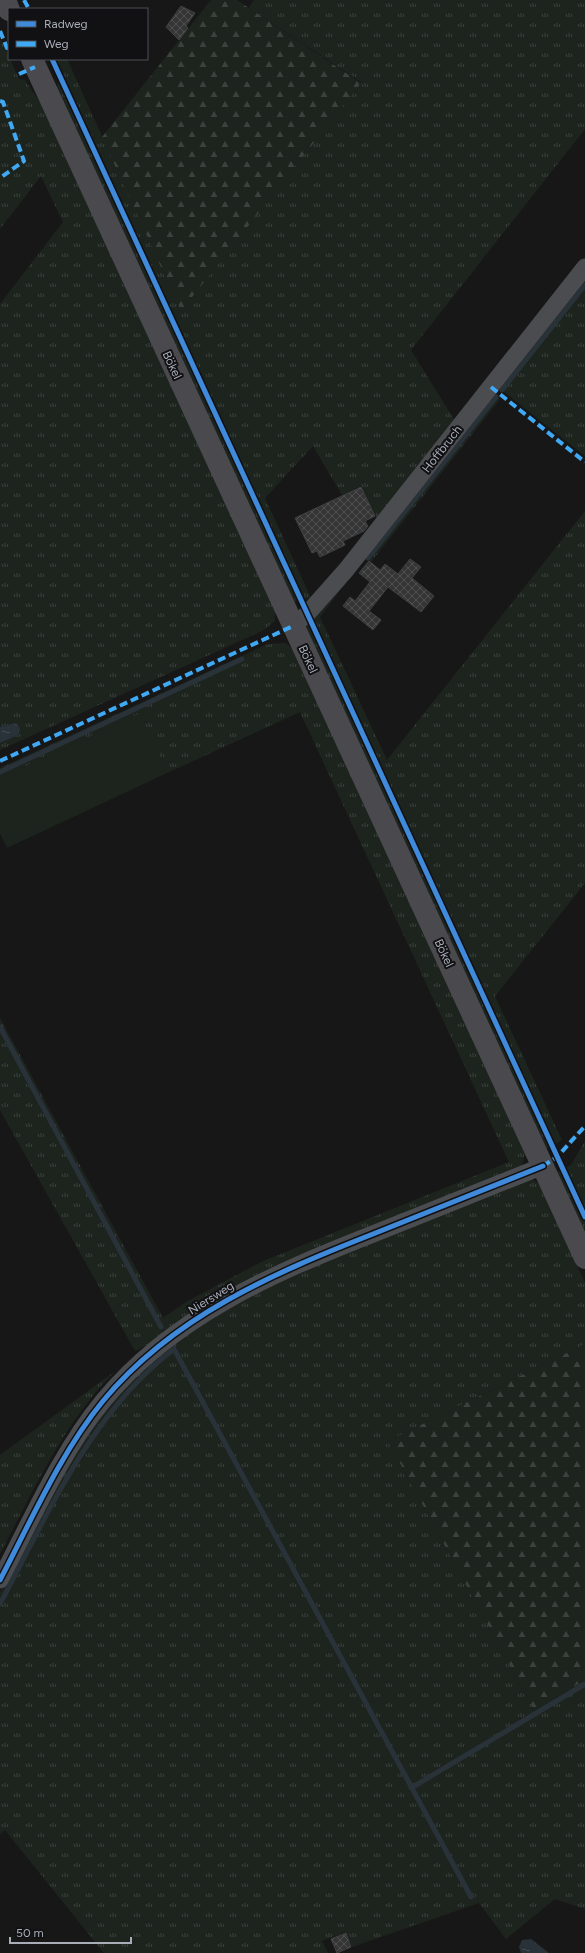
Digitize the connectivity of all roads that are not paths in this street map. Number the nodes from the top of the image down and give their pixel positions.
1 (32, 60) edge
2 (585, 267) edge
3 (293, 626) junction
4 (543, 1166) junction
5 (585, 1258) edge
6 (0, 1580) edge

1 - 3 main road, Bökel
2 - 3 street, Hoffbruch
3 - 4 main road, Bökel
4 - 5 main road, Bökel
4 - 6 street, Niersweg

